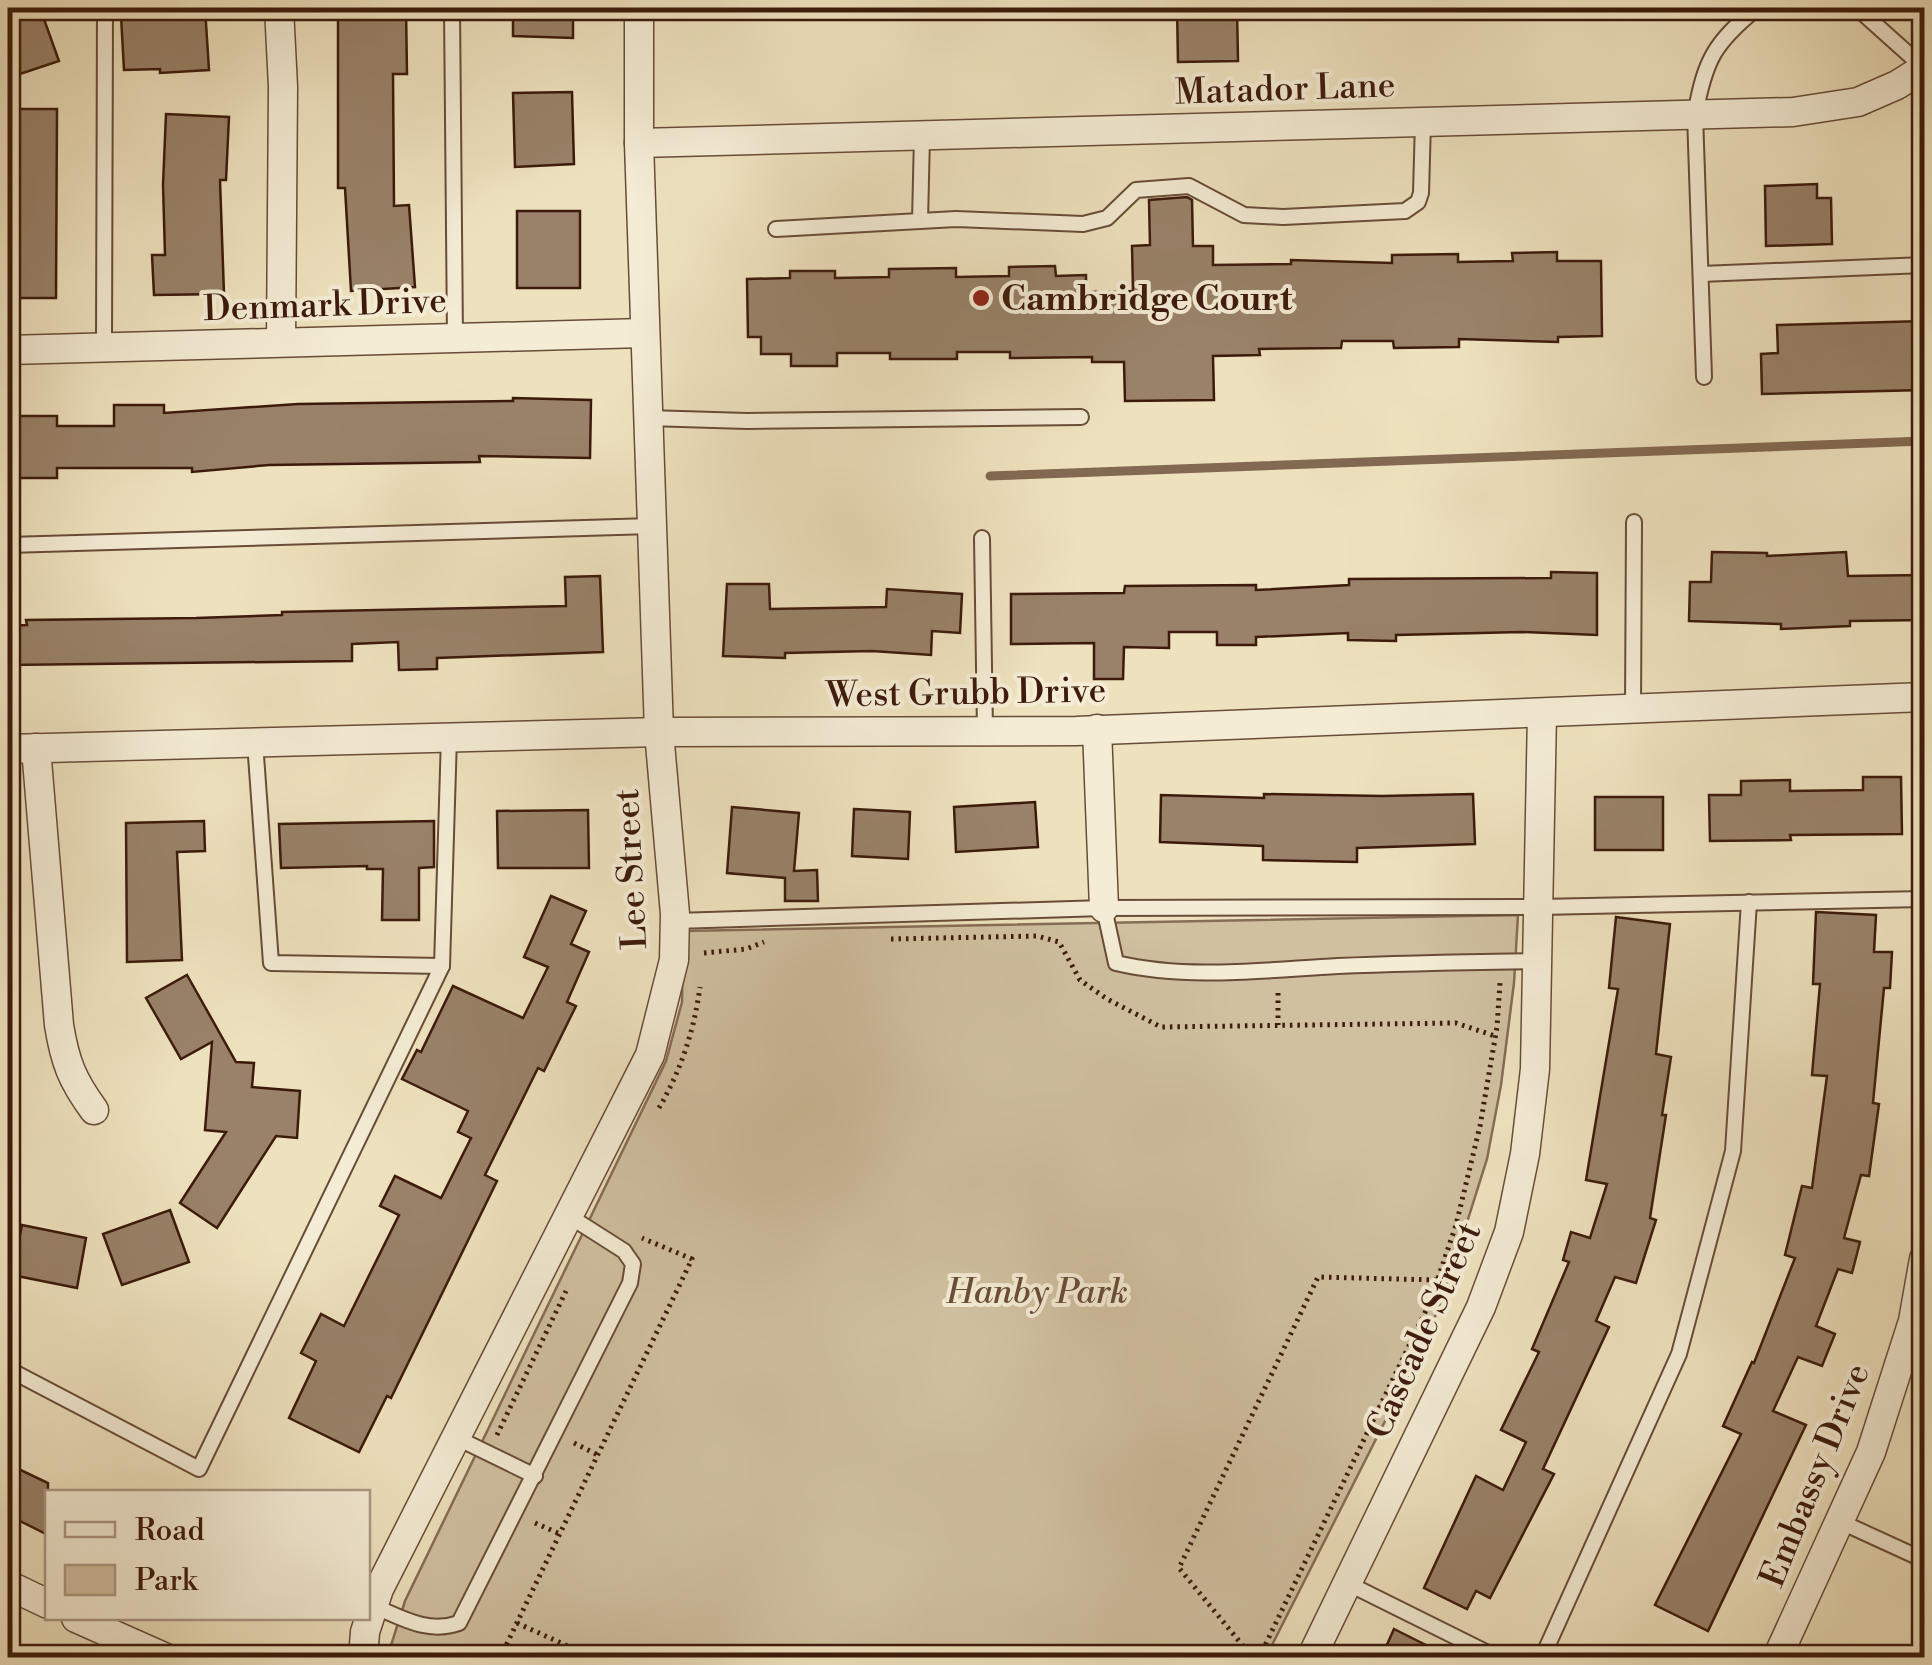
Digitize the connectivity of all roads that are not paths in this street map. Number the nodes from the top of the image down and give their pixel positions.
1 (105, 8) edge
2 (279, 8) edge
3 (452, 8) edge
4 (639, 8) edge
5 (1757, 8) edge
6 (1857, 8) edge
7 (1922, 73) edge
8 (1695, 115) junction
9 (1423, 122) junction
10 (922, 136) junction
11 (639, 143) junction
12 (920, 221) junction
13 (776, 230) dead end
14 (1924, 264) edge
15 (1701, 274) junction
16 (644, 332) junction
17 (456, 338) junction
18 (281, 342) junction
19 (104, 348) junction
20 (8, 350) edge
21 (1704, 377) dead end
22 (1081, 417) dead end
23 (648, 418) junction
24 (1634, 522) dead end
25 (652, 526) junction
26 (982, 538) dead end
27 (8, 545) edge
28 (1924, 697) edge
29 (1632, 709) junction
30 (1542, 712) junction
31 (1097, 729) junction
32 (986, 731) junction
33 (659, 732) junction
34 (448, 737) junction
35 (255, 742) junction
36 (8, 748) edge
37 (36, 748) junction
38 (1924, 899) edge
39 (1749, 902) junction
40 (1538, 906) junction
41 (1104, 908) junction
42 (675, 921) junction
43 (1538, 961) junction
44 (442, 966) junction
45 (94, 1110) dead end
46 (569, 1216) junction
47 (1924, 1260) edge
48 (1913, 1357) edge
49 (8, 1369) edge
50 (457, 1438) junction
51 (535, 1476) junction
52 (1840, 1522) junction
53 (1924, 1560) edge
54 (1347, 1583) junction
55 (8, 1586) edge
56 (45, 1603) edge
57 (374, 1606) junction
58 (370, 1618) edge
59 (80, 1620) edge
60 (369, 1620) edge
61 (166, 1658) edge
62 (363, 1658) edge
63 (1311, 1658) edge
64 (1498, 1658) edge
65 (1542, 1658) edge
66 (1777, 1658) edge

1 - 19 lane
2 - 18 street
3 - 17 lane
4 - 11 street, Lee Street
5 - 8 lane
6 - 7 lane
7 - 8 street, Matador Lane
8 - 9 street, Matador Lane
8 - 15 lane
9 - 10 street, Matador Lane
9 - 12 lane
10 - 11 street, Matador Lane
10 - 12 lane
11 - 16 street, Lee Street
12 - 13 lane
14 - 15 lane
15 - 21 lane
16 - 17 street, Denmark Drive
16 - 23 street, Lee Street
17 - 18 street, Denmark Drive
18 - 19 street, Denmark Drive
19 - 20 street, Denmark Drive
22 - 23 lane
23 - 25 street, Lee Street
24 - 29 lane
25 - 27 lane
25 - 33 street, Lee Street
26 - 32 lane
28 - 29 street, West Grubb Drive
29 - 30 street, West Grubb Drive
30 - 31 street, West Grubb Drive
30 - 40 street, Cascade Street
31 - 32 street, West Grubb Drive
31 - 41 street
32 - 33 street, West Grubb Drive
33 - 34 street, West Grubb Drive
33 - 42 street, Lee Street
34 - 35 street, West Grubb Drive
34 - 44 lane
35 - 37 street, West Grubb Drive
35 - 44 lane
36 - 37 street, West Grubb Drive
37 - 45 street
38 - 39 lane
39 - 40 lane
39 - 65 lane
40 - 41 lane
40 - 43 street, Cascade Street
41 - 42 lane
41 - 43 lane
42 - 46 street, Lee Street
43 - 54 street, Cascade Street
44 - 49 lane
46 - 50 street, Lee Street
46 - 51 lane
47 - 48 street, Embassy Drive
48 - 52 street, Embassy Drive
50 - 51 lane
50 - 57 street, Lee Street
51 - 57 lane
52 - 53 lane
52 - 66 street, Embassy Drive
54 - 63 street, Cascade Street
54 - 64 lane
55 - 56 street
57 - 58 street, Lee Street
59 - 61 street
60 - 62 street, Lee Street

